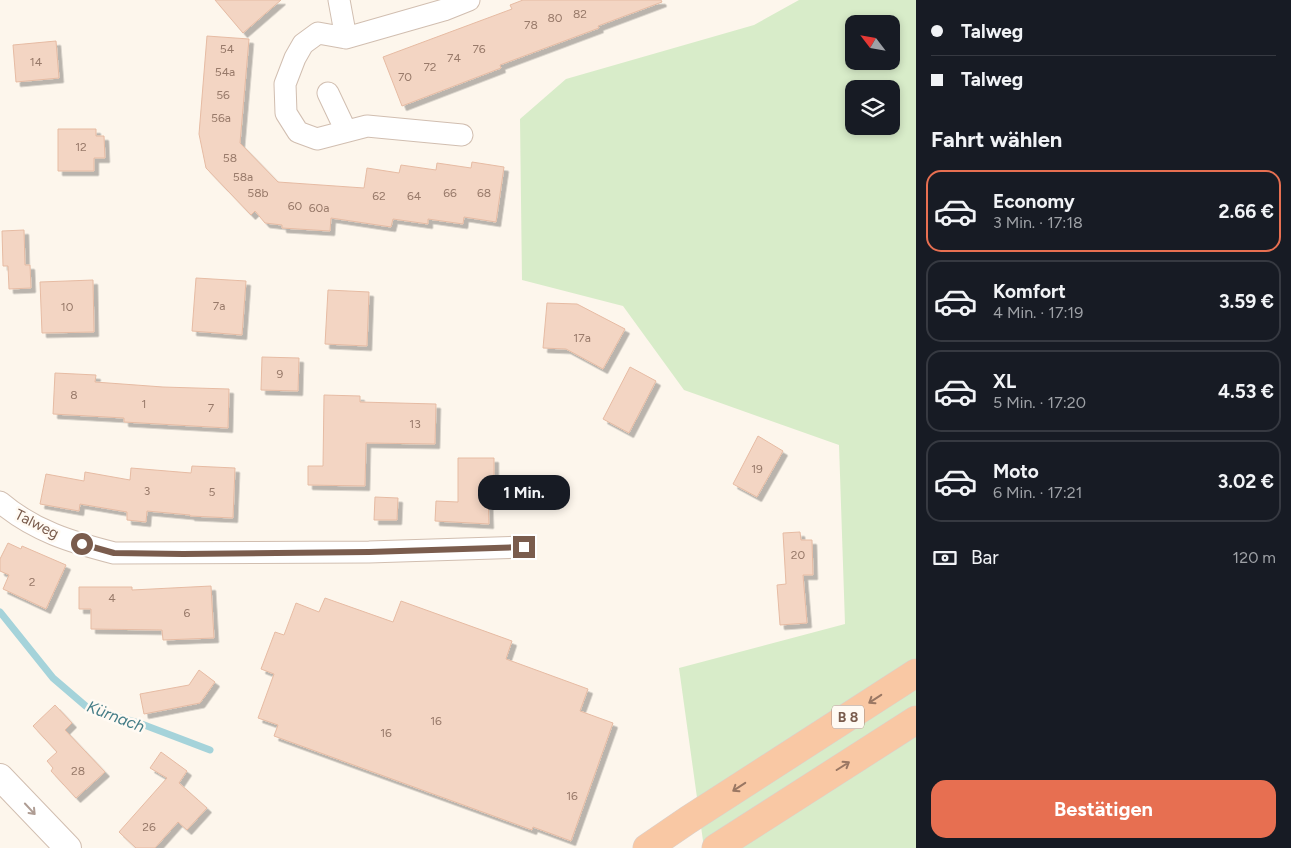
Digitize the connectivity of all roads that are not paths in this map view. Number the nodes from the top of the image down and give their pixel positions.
1 (339, 0) edge
2 (469, 0) edge
3 (346, 38) junction
4 (328, 93) dead end
5 (346, 132) junction
6 (462, 135) dead end
7 (0, 502) edge
8 (524, 547) dead end
9 (916, 673) edge
10 (916, 720) edge
11 (0, 777) edge
12 (60, 846) edge
13 (648, 848) edge
14 (716, 848) edge

1 - 3 street
2 - 3 street
3 - 5 street
4 - 5 street
5 - 6 street
7 - 8 street, Talweg
9 -> 13 highway, B 8
14 -> 10 highway, B 8
11 -> 12 street

